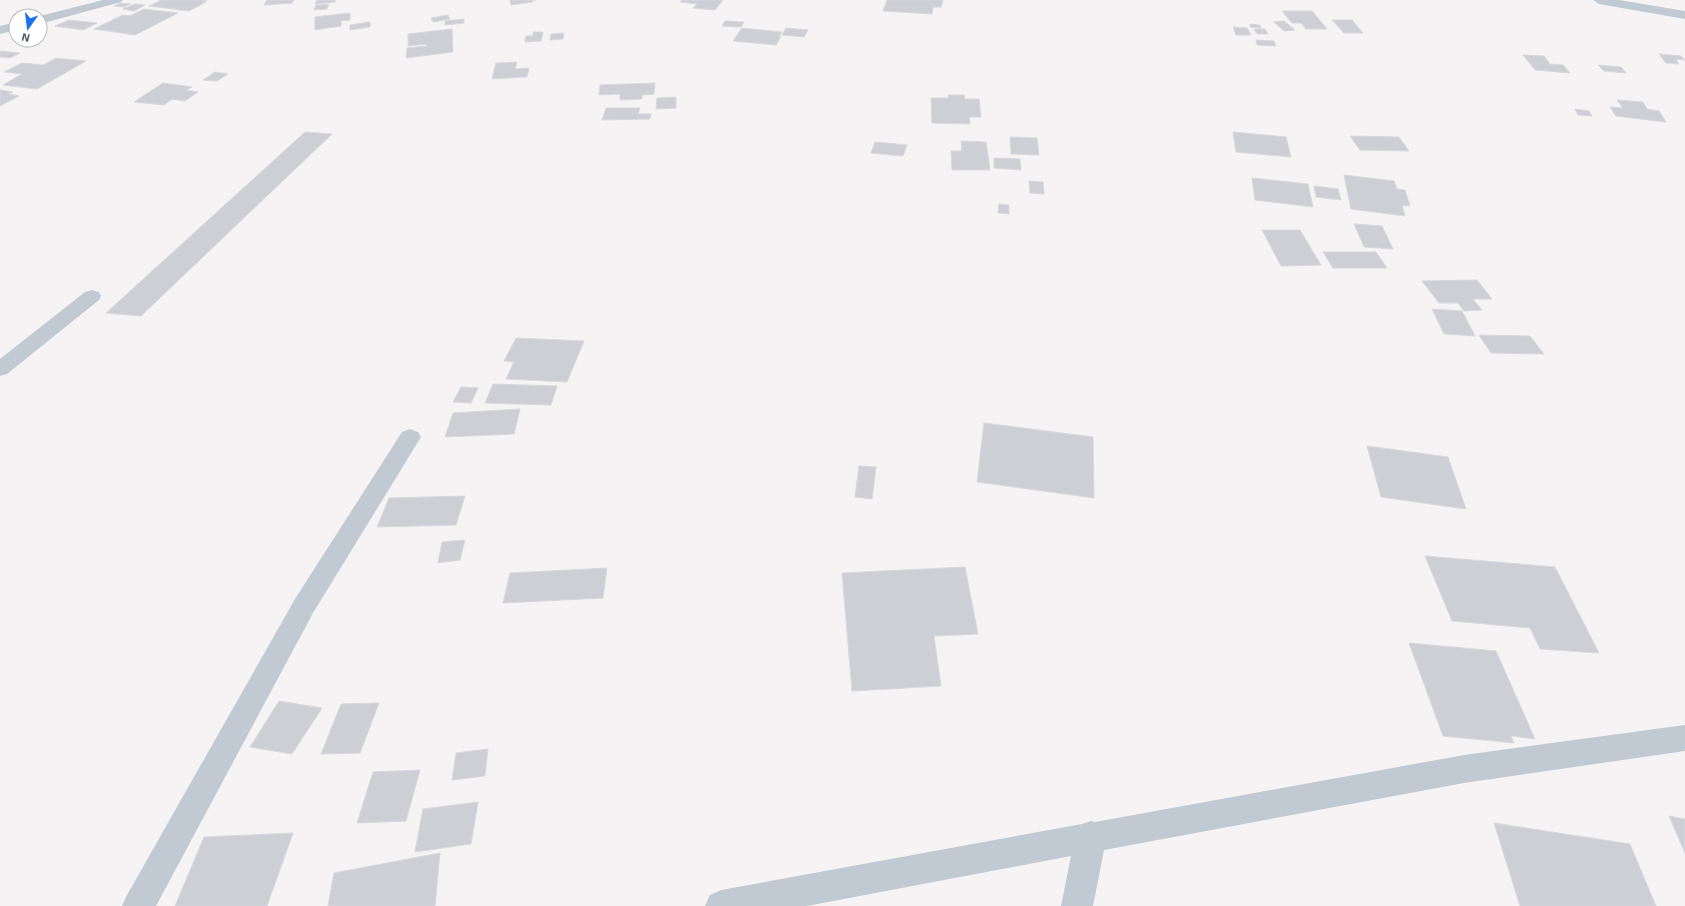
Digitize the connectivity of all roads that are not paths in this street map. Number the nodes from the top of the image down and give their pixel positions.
1 (117, 0) edge
2 (1599, 0) edge
3 (1685, 15) edge
4 (48, 18) edge
5 (92, 296) dead end
6 (0, 369) edge
7 (410, 437) dead end
8 (1685, 738) edge
9 (1091, 836) junction
10 (138, 906) edge
11 (721, 906) edge
12 (1077, 906) edge

1 - 4 street
2 - 3 street
5 - 6 street
7 - 10 street
8 - 9 street
9 - 11 street
9 - 12 street

